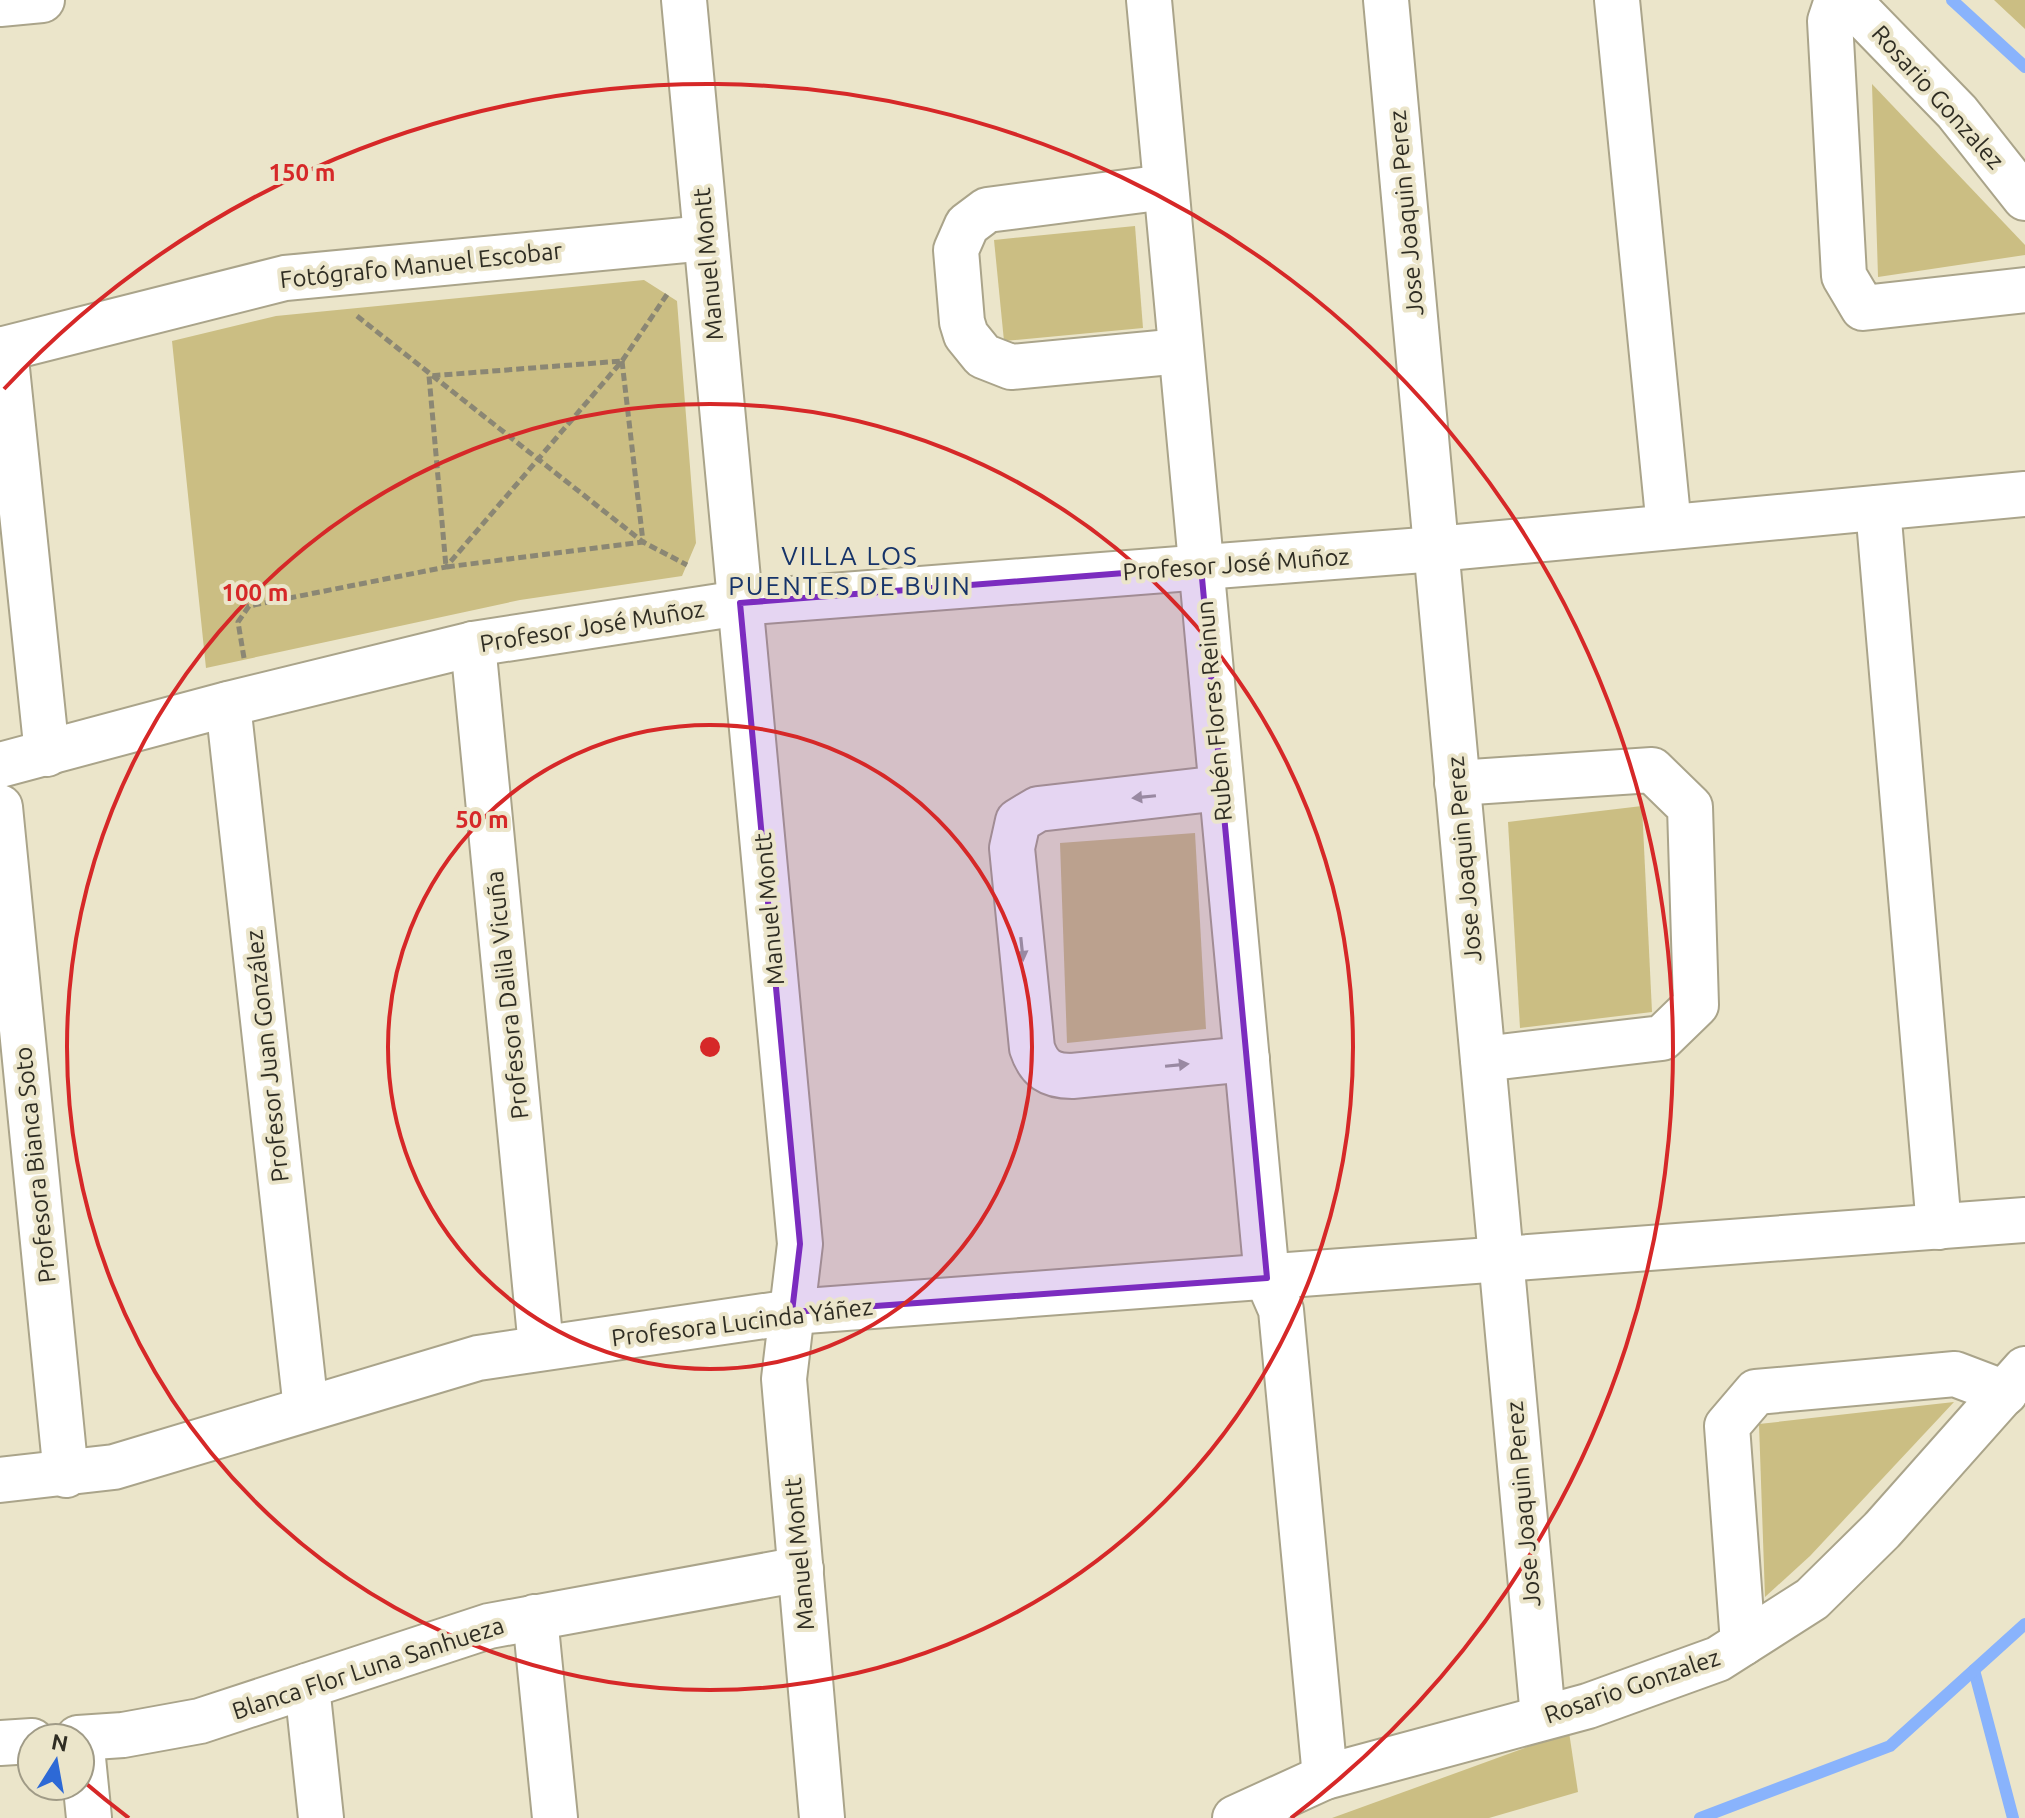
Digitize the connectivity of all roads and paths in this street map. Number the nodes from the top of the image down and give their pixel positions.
1 (42, 0) edge
2 (684, 0) edge
3 (1149, 0) edge
4 (1386, 0) edge
5 (1617, 0) edge
6 (1837, 0) edge
7 (1848, 0) edge
8 (0, 4) edge
9 (1166, 187) junction
10 (2025, 198) edge
11 (685, 239) junction
12 (307, 275) junction
13 (2025, 290) edge
14 (3, 350) edge
15 (1181, 351) junction
16 (622, 361) junction
17 (429, 376) junction
18 (537, 458) junction
19 (2025, 494) edge
20 (1878, 508) junction
21 (1669, 527) junction
22 (643, 542) junction
23 (1436, 549) junction
24 (446, 567) junction
25 (1201, 567) junction
26 (721, 606) junction
27 (473, 644) junction
28 (239, 701) junction
29 (47, 754) junction
30 (0, 765) edge
31 (1457, 783) junction
32 (1221, 788) junction
33 (0, 807) edge
34 (1247, 1059) junction
35 (1483, 1059) junction
36 (2025, 1220) edge
37 (1939, 1227) junction
38 (1501, 1261) junction
39 (1267, 1278) junction
40 (792, 1312) junction
41 (541, 1347) junction
42 (2015, 1381) edge
43 (306, 1409) junction
44 (66, 1475) junction
45 (0, 1480) edge
46 (801, 1569) junction
47 (535, 1617) junction
48 (1743, 1643) junction
49 (307, 1686) junction
50 (1543, 1717) junction
51 (96, 1737) edge
52 (1325, 1777) junction
53 (321, 1818) edge
54 (555, 1818) edge
55 (822, 1818) edge
56 (1235, 1818) edge

1 - 8 street
2 - 11 street, Manuel Montt
3 - 9 street, Rubén Flores Reinun
4 - 23 street, Jose Joaquin Perez
5 - 21 street
6 - 13 street
7 - 10 street, Rosario Gonzalez
9 - 15 street, Rubén Flores Reinun
9 - 15 street
11 - 12 street, Fotógrafo Manuel Escobar
11 - 16 path
11 - 26 street, Manuel Montt
12 - 14 street, Fotógrafo Manuel Escobar
12 - 17 path
14 - 29 street
15 - 25 street, Rubén Flores Reinun
16 - 17 path
16 - 18 path
16 - 22 path
17 - 18 path
17 - 24 path
18 - 22 path
18 - 24 path
19 - 20 street, Profesor José Muñoz
20 - 21 street, Profesor José Muñoz
20 - 37 street
21 - 23 street, Profesor José Muñoz
22 - 24 path
22 - 26 path
23 - 25 street, Profesor José Muñoz
23 - 31 street, Jose Joaquin Perez
24 - 28 path
25 - 26 street, Profesor José Muñoz
25 - 32 street, Rubén Flores Reinun
26 - 27 street, Profesor José Muñoz
26 - 40 street, Manuel Montt
27 - 28 street, Profesor José Muñoz
27 - 41 street, Profesora Dalila Vicuña
28 - 29 street, Profesor José Muñoz
28 - 43 street, Profesor Juan González
29 - 30 street, Profesor José Muñoz
31 - 35 street, Jose Joaquin Perez
31 - 35 street
32 - 34 street, Rubén Flores Reinun
32 -> 34 street
33 - 44 street, Profesora Bianca Soto
34 - 39 street, Rubén Flores Reinun
35 - 38 street, Jose Joaquin Perez
36 - 37 street, Profesora Lucinda Yáñez
37 - 38 street, Profesora Lucinda Yáñez
38 - 39 street, Profesora Lucinda Yáñez
38 - 50 street, Jose Joaquin Perez
39 - 40 street, Profesora Lucinda Yáñez
39 - 52 street, Rubén Flores Reinun
40 - 41 street, Profesora Lucinda Yáñez
40 - 46 street, Manuel Montt
41 - 43 street, Profesora Lucinda Yáñez
42 - 48 street, Rosario Gonzalez
42 - 48 street
43 - 44 street, Profesora Lucinda Yáñez
44 - 45 street, Profesora Lucinda Yáñez
46 - 47 street, Blanca Flor Luna Sanhueza
46 - 55 street, Manuel Montt
47 - 49 street, Blanca Flor Luna Sanhueza
47 - 54 street
48 - 50 street, Rosario Gonzalez
49 - 51 street, Blanca Flor Luna Sanhueza
49 - 53 street
50 - 52 street, Rosario Gonzalez
52 - 56 street, Rosario Gonzalez

